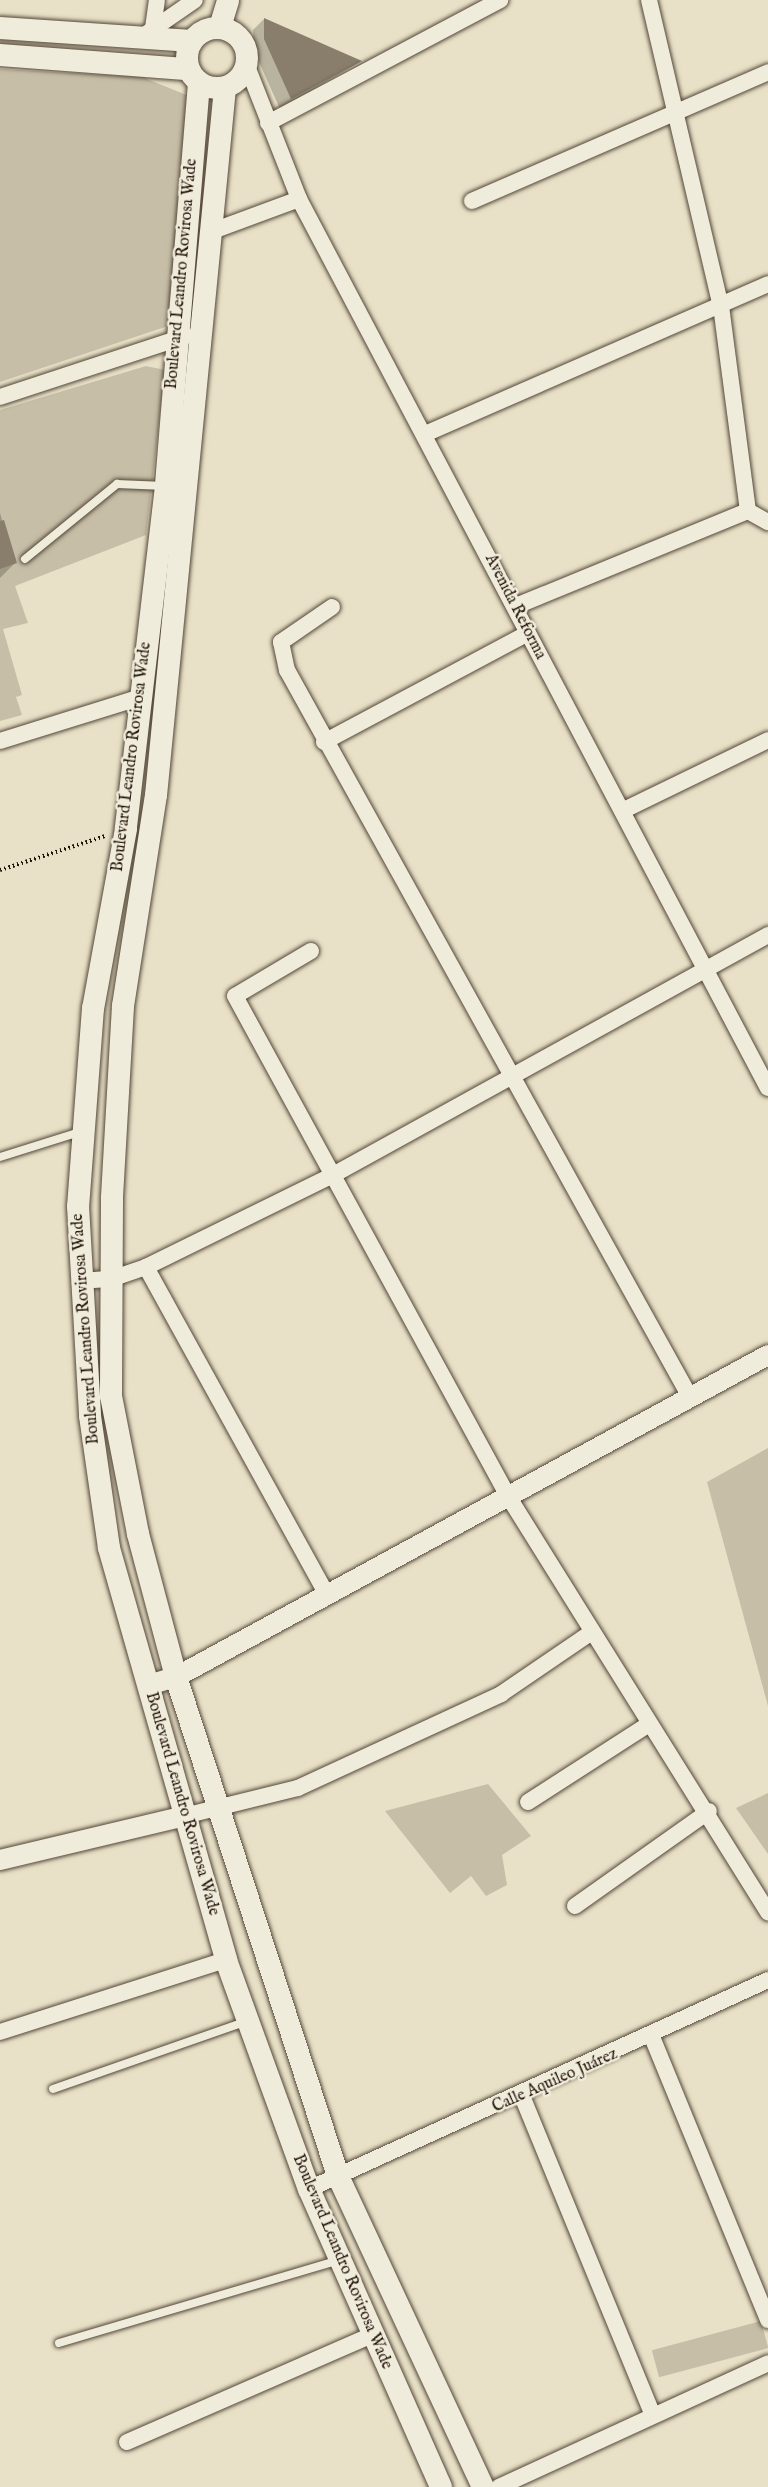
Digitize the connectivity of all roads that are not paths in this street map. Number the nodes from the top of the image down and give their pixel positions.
1 (158, 0) edge
2 (195, 0) edge
3 (228, 0) edge
4 (500, 0) edge
5 (649, 0) edge
6 (220, 27) junction
7 (0, 28) edge
8 (148, 32) junction
9 (192, 41) junction
10 (0, 55) edge
11 (247, 66) junction
12 (768, 72) edge
13 (194, 76) junction
14 (225, 88) junction
15 (679, 108) junction
16 (268, 123) junction
17 (299, 199) junction
18 (472, 201) dead end
19 (210, 232) junction
20 (768, 284) edge
21 (721, 306) junction
22 (200, 328) junction
23 (175, 342) junction
24 (0, 397) edge
25 (425, 434) junction
26 (175, 487) junction
27 (748, 511) junction
28 (768, 522) edge
29 (25, 559) dead end
30 (516, 606) junction
31 (332, 607) dead end
32 (528, 633) junction
33 (138, 699) junction
34 (768, 740) edge
35 (0, 741) edge
36 (324, 742) junction
37 (624, 810) junction
38 (768, 935) edge
39 (311, 951) dead end
40 (704, 967) junction
41 (123, 1006) junction
42 (93, 1008) junction
43 (509, 1076) junction
44 (768, 1088) edge
45 (84, 1130) junction
46 (0, 1156) edge
47 (335, 1174) junction
48 (146, 1267) junction
49 (111, 1279) junction
50 (80, 1281) junction
51 (768, 1355) edge
52 (690, 1397) junction
53 (508, 1496) junction
54 (326, 1593) junction
55 (592, 1632) junction
56 (176, 1677) junction
57 (149, 1685) junction
58 (649, 1724) junction
59 (528, 1802) dead end
60 (215, 1811) junction
61 (709, 1811) junction
62 (184, 1816) junction
63 (0, 1860) edge
64 (575, 1906) dead end
65 (768, 1912) edge
66 (226, 1960) junction
67 (768, 1980) edge
68 (247, 2021) junction
69 (0, 2032) edge
70 (652, 2037) junction
71 (53, 2089) dead end
72 (522, 2096) junction
73 (338, 2176) junction
74 (309, 2189) junction
75 (339, 2260) junction
76 (768, 2320) edge
77 (372, 2335) junction
78 (59, 2343) dead end
79 (768, 2363) edge
80 (653, 2415) junction
81 (127, 2442) dead end
82 (441, 2487) edge
83 (483, 2487) edge
84 (499, 2487) edge

1 - 8 street
2 - 8 street
3 - 6 main road
4 - 16 street
5 - 15 street
6 - 9 main road
6 - 11 main road
7 - 8 main road
8 - 9 main road
9 - 13 main road
10 - 13 main road
11 - 14 main road
11 - 16 street, Avenida Reforma
12 - 15 street
13 - 14 main road
13 - 23 main road, Boulevard Leandro Rovirosa Wade
14 - 19 main road, Boulevard Leandro Rovirosa Wade
15 - 18 street
15 - 21 street
16 - 17 street, Avenida Reforma
17 - 19 street
17 - 25 street, Avenida Reforma
19 - 22 main road, Boulevard Leandro Rovirosa Wade
20 - 21 street
21 - 25 street
21 - 27 street
22 - 23 street
22 - 26 main road, Boulevard Leandro Rovirosa Wade
23 - 24 street
23 - 26 main road, Boulevard Leandro Rovirosa Wade
25 - 30 street, Avenida Reforma
26 - 29 lane
26 - 33 main road, Boulevard Leandro Rovirosa Wade
26 - 41 main road, Boulevard Leandro Rovirosa Wade
27 - 28 street
27 - 30 street
30 - 32 street, Avenida Reforma
31 - 36 street
32 - 36 street
32 - 37 street, Avenida Reforma
33 - 35 street
33 - 42 main road, Boulevard Leandro Rovirosa Wade
34 - 37 street
36 - 43 street
37 - 40 street, Avenida Reforma
38 - 40 street
39 - 47 street
40 - 43 street
40 - 44 street, Avenida Reforma
41 - 42 main road
41 - 49 main road, Boulevard Leandro Rovirosa Wade
42 - 45 main road, Boulevard Leandro Rovirosa Wade
43 - 47 street
43 - 52 street
45 - 46 lane
45 - 50 main road, Boulevard Leandro Rovirosa Wade
47 - 48 street
47 - 53 street
48 - 49 street
48 - 54 street
49 - 50 street
49 - 56 main road, Boulevard Leandro Rovirosa Wade
50 - 57 main road, Boulevard Leandro Rovirosa Wade
51 - 52 street
52 - 53 street
53 - 54 street
53 - 55 street
54 - 56 street
55 - 58 street
55 - 60 street
56 - 57 street
56 - 60 main road, Boulevard Leandro Rovirosa Wade
57 - 62 main road, Boulevard Leandro Rovirosa Wade
58 - 59 street
58 - 61 street
60 - 62 street
60 - 73 main road, Boulevard Leandro Rovirosa Wade
61 - 64 street
61 - 65 street
62 - 63 street
62 - 66 main road, Boulevard Leandro Rovirosa Wade
66 - 68 main road, Boulevard Leandro Rovirosa Wade
66 - 69 street
67 - 70 street, Calle Aquileo Juárez
68 - 71 lane
68 - 74 main road, Boulevard Leandro Rovirosa Wade
70 - 72 street, Calle Aquileo Juárez
70 - 76 street
72 - 73 street, Calle Aquileo Juárez
72 - 80 street
73 - 74 street, Calle Aquileo Juárez
73 - 83 main road, Boulevard Leandro Rovirosa Wade
74 - 75 main road, Boulevard Leandro Rovirosa Wade
75 - 77 main road, Boulevard Leandro Rovirosa Wade
75 - 78 lane
77 - 81 street
77 - 82 main road, Boulevard Leandro Rovirosa Wade
79 - 80 street
80 - 84 street

